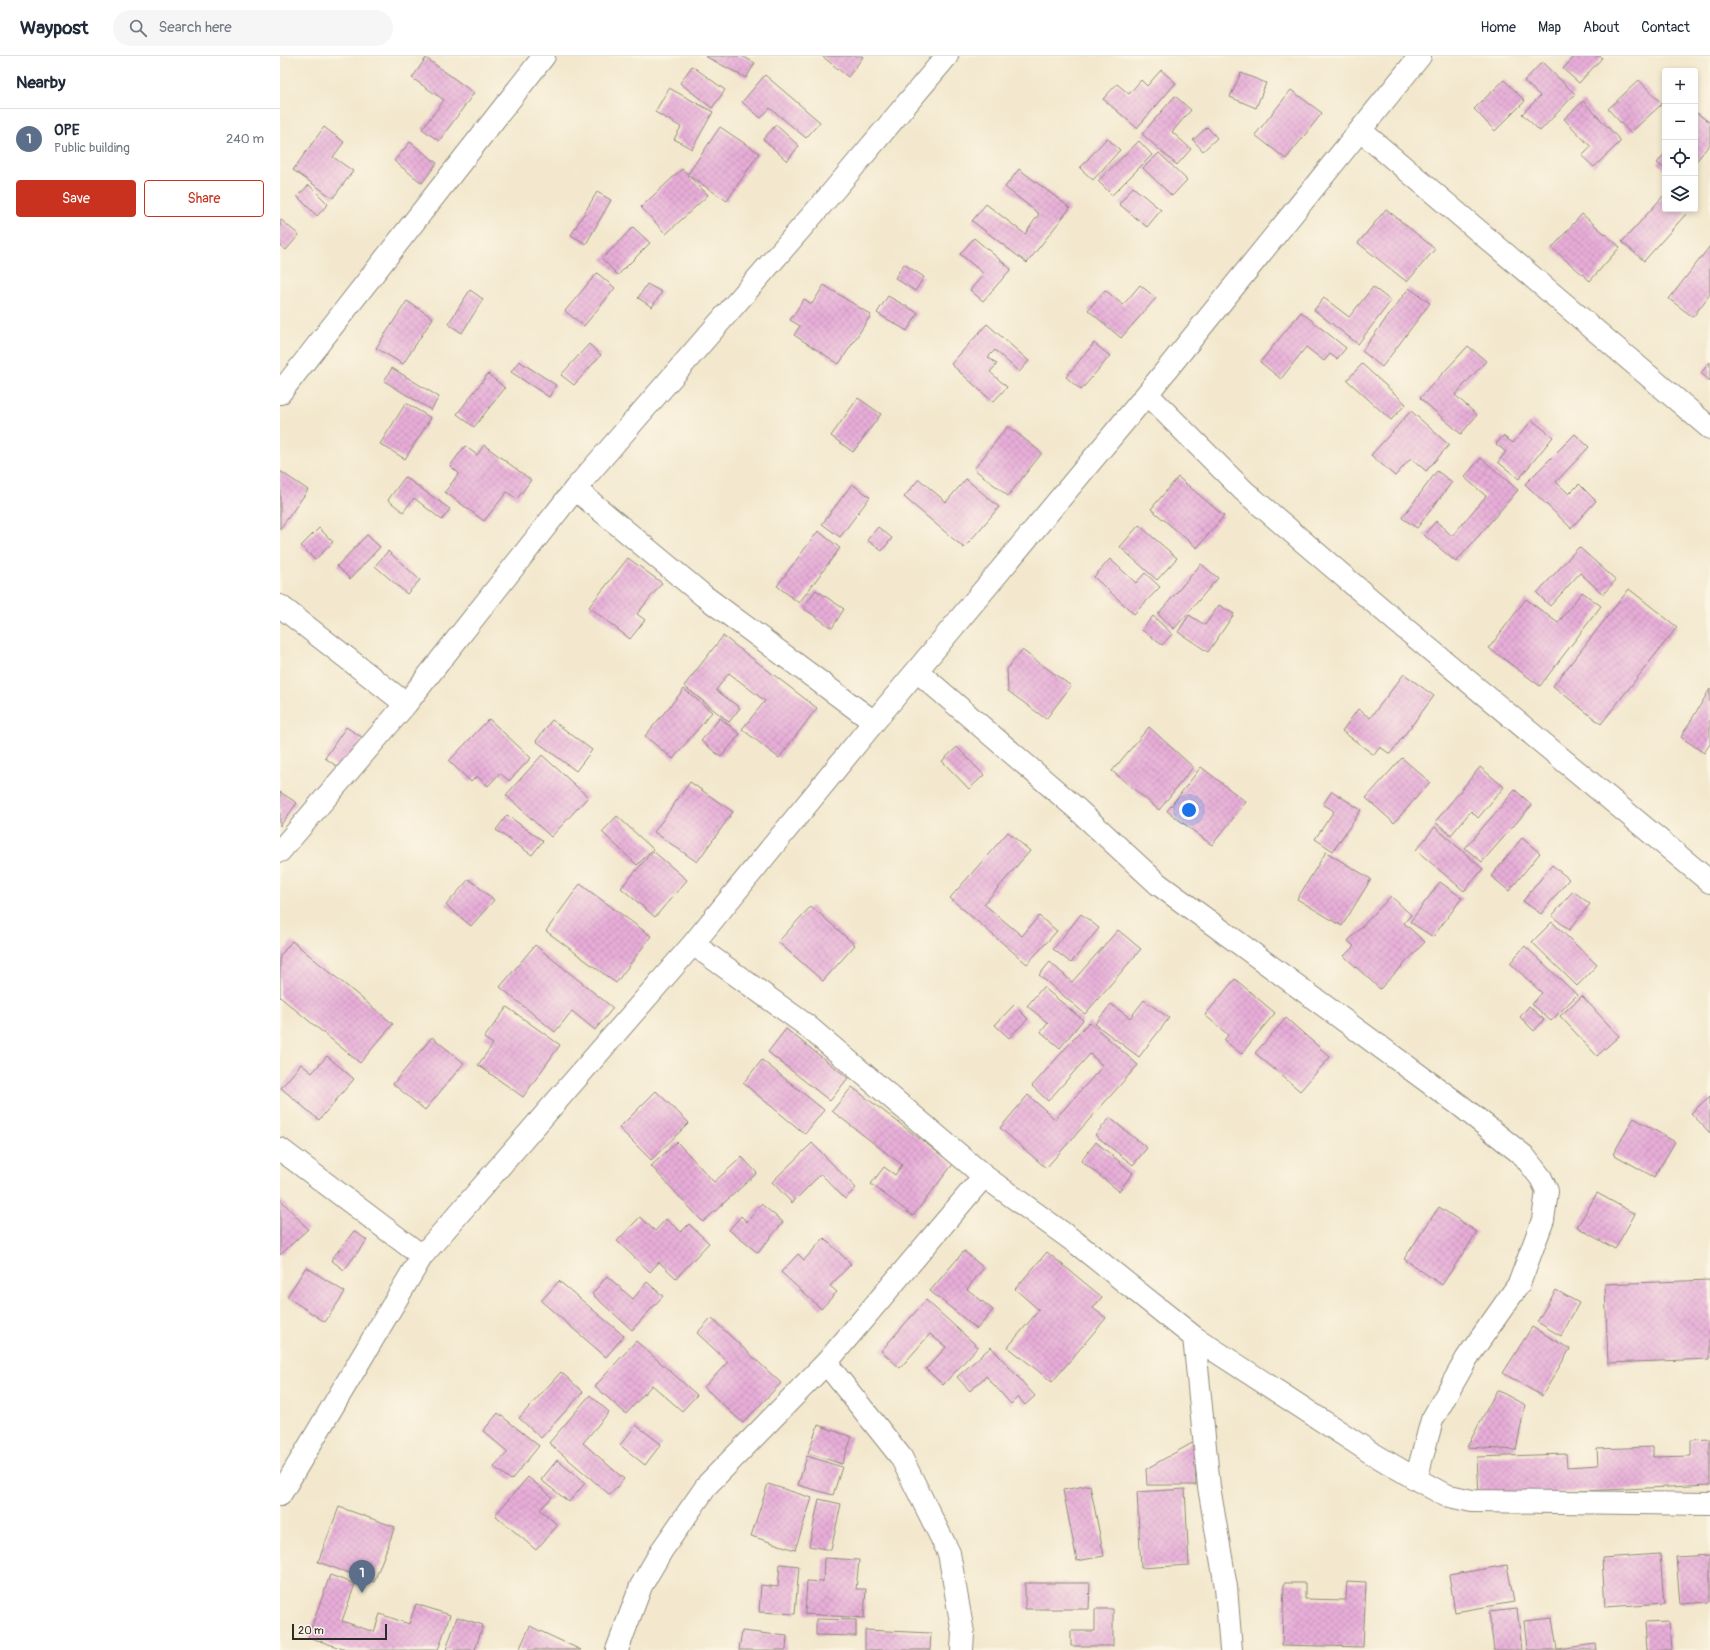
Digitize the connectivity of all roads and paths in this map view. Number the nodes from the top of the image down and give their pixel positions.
1 (544, 56) edge
2 (948, 56) edge
3 (1420, 56) edge
4 (1361, 131) junction
5 (280, 393) edge
6 (1147, 394) junction
7 (1710, 428) edge
8 (575, 489) junction
9 (280, 606) edge
10 (917, 671) junction
11 (406, 704) junction
12 (874, 722) junction
13 (280, 851) edge
14 (1710, 882) edge
15 (693, 944) junction
16 (280, 1149) edge
17 (984, 1176) junction
18 (422, 1256) junction
19 (1194, 1336) junction
20 (826, 1363) junction
21 (1416, 1479) junction
22 (280, 1495) edge
23 (1710, 1504) edge
24 (617, 1650) edge
25 (962, 1650) edge
26 (1231, 1650) edge

1 - 5 street
2 - 8 street
3 - 4 street
4 - 6 street
4 - 7 street
6 - 10 street
6 - 14 street
8 - 11 street
8 - 12 street
9 - 11 street
10 - 12 street
10 - 21 street
11 - 13 street
12 - 15 street
15 - 17 street
15 - 18 street
16 - 18 street
17 - 19 street
17 - 20 street
18 - 22 street
19 - 21 street
19 - 26 street
20 - 24 street
20 - 25 street
21 - 23 street

